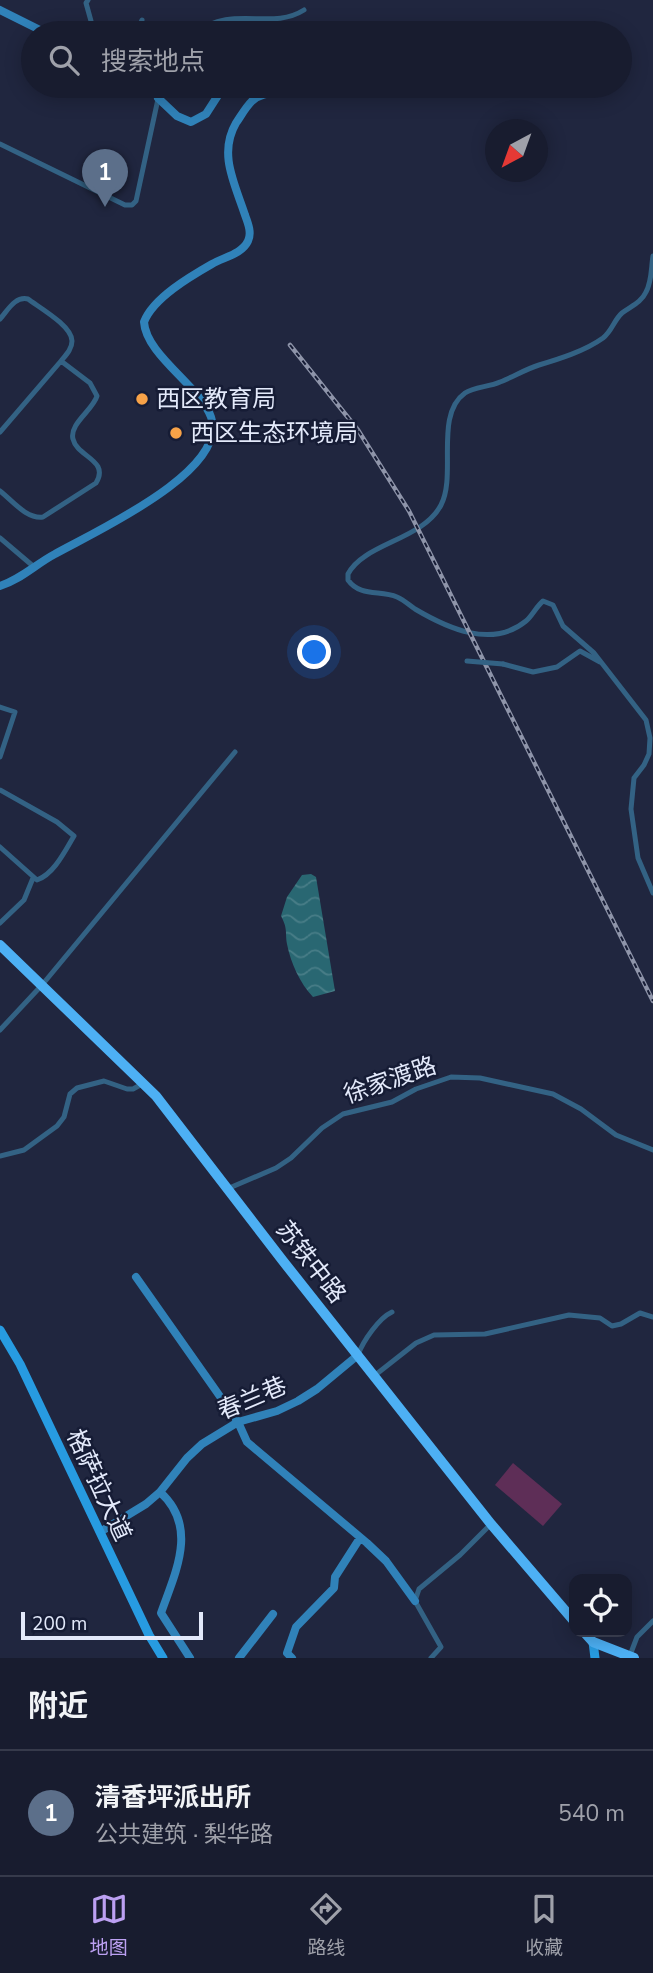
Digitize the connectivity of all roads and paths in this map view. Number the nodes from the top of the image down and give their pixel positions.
1 (88, 0) edge
2 (0, 10) edge
3 (304, 10) dead end
4 (22, 21) edge
5 (91, 21) edge
6 (221, 21) edge
7 (157, 98) edge
8 (165, 98) edge
9 (216, 98) edge
10 (257, 98) edge
11 (0, 144) edge
12 (653, 256) edge
13 (0, 319) edge
14 (61, 361) junction
15 (0, 432) edge
16 (0, 491) edge
17 (0, 538) edge
18 (33, 566) junction
19 (0, 586) edge
20 (464, 663) dead end
21 (605, 666) junction
22 (0, 707) edge
23 (236, 752) dead end
24 (0, 757) edge
25 (0, 790) edge
26 (0, 847) edge
27 (33, 878) junction
28 (653, 893) edge
29 (0, 923) edge
30 (0, 945) edge
31 (42, 985) junction
32 (0, 1030) edge
33 (144, 1083) junction
34 (653, 1150) edge
35 (0, 1156) edge
36 (227, 1189) junction
37 (136, 1277) dead end
38 (393, 1312) dead end
39 (653, 1317) edge
40 (0, 1329) edge
41 (358, 1355) junction
42 (374, 1376) junction
43 (238, 1422) junction
44 (160, 1492) junction
45 (491, 1524) junction
46 (100, 1532) junction
47 (360, 1538) junction
48 (415, 1601) junction
49 (272, 1614) dead end
50 (569, 1615) edge
51 (653, 1622) edge
52 (588, 1637) edge
53 (593, 1642) junction
54 (163, 1658) edge
55 (190, 1658) edge
56 (239, 1658) edge
57 (292, 1658) edge
58 (431, 1658) edge
59 (595, 1658) edge
60 (631, 1658) edge

1 - 5 street
2 - 4 street
3 - 6 street
7 - 11 street
8 - 9 street
10 - 18 street
12 - 21 street
13 - 14 street
14 - 15 street
14 - 16 street
17 - 18 street
18 - 19 street
20 - 21 street, bridge
21 - 28 street
22 - 24 street
23 - 31 street
25 - 27 street
26 - 27 street
27 - 29 street
30 - 31 highway, 苏铁中路
31 - 32 street
31 - 33 highway, 苏铁中路
33 - 35 street
33 - 36 highway, 苏铁中路
34 - 36 street, 徐家渡路
36 - 41 highway, 苏铁中路
37 - 43 street
38 - 41 street
39 - 42 street
40 - 46 main road, 格萨拉大道
41 - 42 highway, 苏铁中路
41 - 43 street, 春兰巷
42 - 45 highway, 苏铁中路
43 - 44 street, 春兰巷
43 - 47 street
44 - 46 street, 春兰巷
44 - 55 street
45 - 48 street
45 - 50 highway, 苏铁中路
46 - 54 main road, 格萨拉大道
47 - 48 street
47 - 57 street
48 - 58 street
49 - 56 street
51 - 60 street
52 - 53 highway
53 - 59 main road
53 - 60 highway

